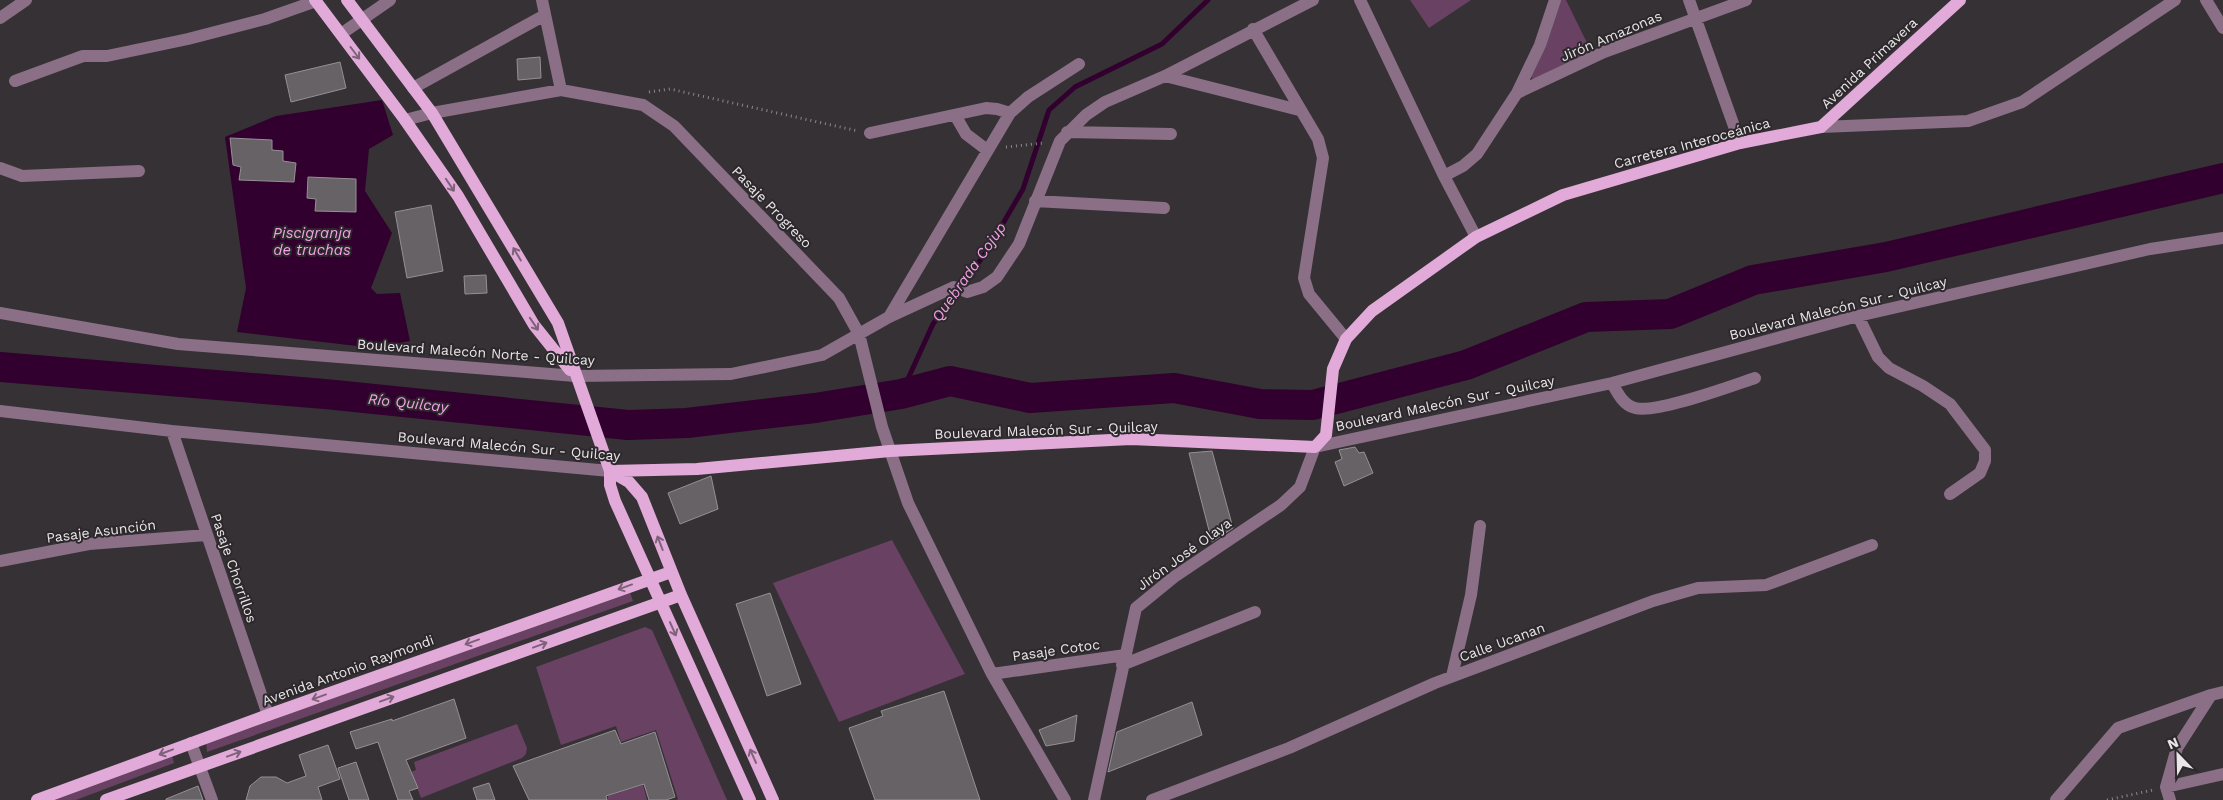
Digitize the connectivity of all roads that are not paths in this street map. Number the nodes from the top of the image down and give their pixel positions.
1 (26, 0) edge
2 (315, 0) edge
3 (347, 0) edge
4 (390, 0) edge
5 (542, 0) edge
6 (1312, 0) edge
7 (1360, 0) edge
8 (1555, 0) edge
9 (1689, 0) edge
10 (1746, 0) edge
11 (1960, 0) edge
12 (2174, 0) edge
13 (2206, 0) edge
14 (545, 15) junction
15 (0, 18) edge
16 (1696, 18) junction
17 (361, 20) junction
18 (2223, 28) edge
19 (1253, 29) junction
20 (341, 34) junction
21 (1079, 64) dead end
22 (1165, 76) junction
23 (15, 82) dead end
24 (413, 88) junction
25 (562, 90) junction
26 (1517, 92) junction
27 (1299, 110) junction
28 (432, 113) junction
29 (1010, 113) junction
30 (955, 116) junction
31 (406, 120) junction
32 (1821, 127) junction
33 (1066, 132) junction
34 (870, 133) road end
35 (1171, 134) dead end
36 (1740, 143) junction
37 (987, 150) junction
38 (0, 168) edge
39 (138, 171) dead end
40 (1444, 176) junction
41 (1035, 201) junction
42 (1164, 208) dead end
43 (1476, 237) junction
44 (2223, 238) edge
45 (0, 313) edge
46 (1858, 316) junction
47 (889, 317) junction
48 (860, 339) junction
49 (1346, 339) junction
50 (575, 376) junction
51 (1755, 378) dead end
52 (1612, 382) junction
53 (0, 411) edge
54 (172, 431) junction
55 (1315, 447) junction
56 (890, 451) junction
57 (610, 471) junction
58 (1950, 494) dead end
59 (1480, 526) dead end
60 (206, 535) junction
61 (1872, 545) dead end
62 (0, 561) edge
63 (671, 572) junction
64 (651, 578) junction
65 (681, 595) junction
66 (661, 601) junction
67 (1255, 612) dead end
68 (1123, 660) junction
69 (992, 674) junction
70 (1452, 676) junction
71 (2217, 694) edge
72 (268, 715) junction
73 (191, 743) junction
74 (199, 766) junction
75 (2223, 774) edge
76 (2166, 787) junction
77 (133, 795) edge
78 (37, 800) edge
79 (106, 800) edge
80 (212, 800) edge
81 (750, 800) edge
82 (773, 800) edge
83 (1065, 800) edge
84 (1094, 800) edge
85 (1152, 800) edge
86 (2056, 800) edge
87 (2170, 800) edge

1 - 15 street
2 - 20 main road
2 - 23 street
3 - 17 main road
4 - 17 street
5 - 14 street
6 - 19 street
7 - 40 street
8 - 26 street
9 - 16 street
10 - 16 street, Jirón Amazonas
11 - 32 main road, Avenida Primavera
12 - 32 street, Carretera Interoceánica
13 - 18 street
14 - 24 street
14 - 25 street
16 - 26 street, Jirón Amazonas
16 - 36 street
17 - 20 street
17 - 24 main road
19 - 22 street
19 - 27 street
20 -> 31 main road
21 - 29 street
22 - 27 street
22 - 33 street
24 - 28 main road
25 - 28 street
25 - 48 street, Pasaje Progreso
26 - 40 street
27 - 49 street
28 - 31 street
50 -> 28 main road
29 - 30 street
29 - 37 street
30 - 34 street
30 - 37 street
31 -> 50 main road
32 - 36 main road, Carretera Interoceánica
33 - 35 street
33 - 41 street
36 - 43 main road, Carretera Interoceánica
37 - 47 street
38 - 39 street
40 - 43 street
41 - 42 street
41 - 47 street, Boulevard Malecón Norte - Quilcay
43 - 49 main road, Carretera Interoceánica
44 - 46 street, Boulevard Malecón Sur - Quilcay
45 - 50 street, Boulevard Malecón Norte - Quilcay
46 - 52 street, Boulevard Malecón Sur - Quilcay
46 - 58 street
47 - 48 street, Boulevard Malecón Norte - Quilcay
48 - 50 street, Boulevard Malecón Norte - Quilcay
48 - 56 street, Pasaje Progreso
49 - 55 main road, Carretera Interoceánica
50 - 57 main road
51 - 52 street
52 - 55 street, Boulevard Malecón Sur - Quilcay
53 - 54 street, Boulevard Malecón Sur - Quilcay
54 - 57 street, Boulevard Malecón Sur - Quilcay
54 - 60 street, Pasaje Chorrillos
55 - 56 main road, Boulevard Malecón Sur - Quilcay
55 - 68 street, Jirón José Olaya
56 - 57 main road, Boulevard Malecón Sur - Quilcay
56 - 69 street
63 -> 57 main road
57 - 64 main road
59 - 70 street
60 - 62 street, Pasaje Asunción
60 - 72 street, Pasaje Chorrillos
61 - 70 street, Calle Ucanan
63 - 64 main road, Avenida Antonio Raymondi
63 - 65 main road
64 - 66 main road
64 -> 72 main road, Avenida Antonio Raymondi
65 - 66 main road
82 -> 65 main road
74 -> 66 main road
66 -> 81 main road
67 - 68 street, Pasaje Cotoc
68 - 69 street, Pasaje Cotoc
68 - 84 street, Jirón José Olaya
69 - 83 street
70 - 85 street, Calle Ucanan
71 - 76 street
71 - 86 street
72 - 73 main road, Avenida Antonio Raymondi
73 - 74 street
73 -> 78 main road, Avenida Antonio Raymondi
74 - 77 main road
74 - 80 street
75 - 76 street
76 - 87 street
77 - 79 main road

